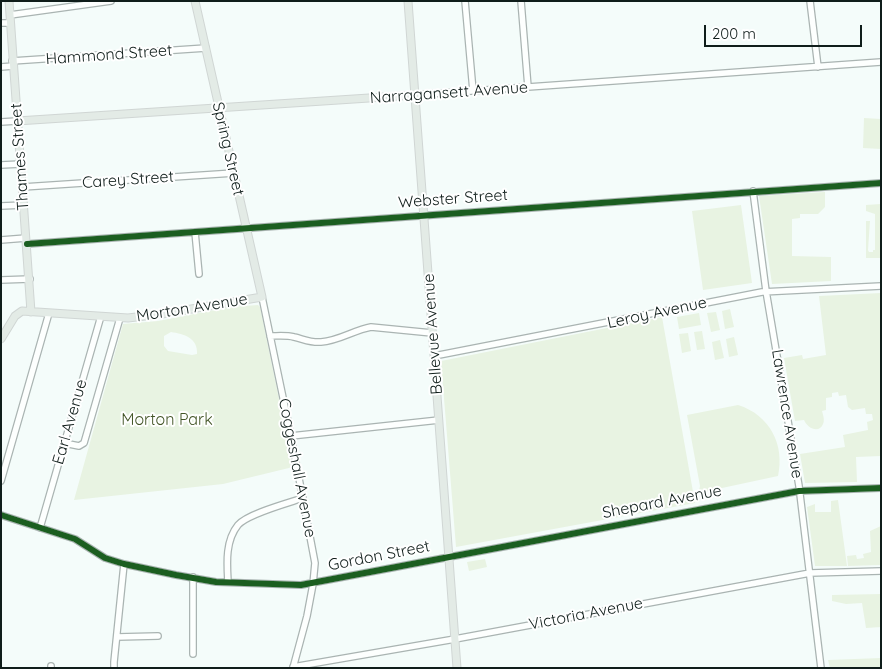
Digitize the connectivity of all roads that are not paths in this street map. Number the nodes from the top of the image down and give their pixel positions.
1 (9, 1) edge
2 (111, 1) edge
3 (195, 1) edge
4 (408, 1) edge
5 (465, 1) edge
6 (521, 1) edge
7 (810, 1) edge
8 (10, 19) junction
9 (1, 24) edge
10 (206, 48) junction
11 (881, 62) edge
12 (13, 64) junction
13 (1, 67) edge
14 (818, 67) junction
15 (528, 87) junction
16 (473, 91) junction
17 (415, 95) junction
18 (219, 109) junction
19 (18, 121) junction
20 (1, 122) edge
21 (21, 164) junction
22 (1, 166) edge
23 (234, 173) junction
24 (881, 182) edge
25 (23, 186) junction
26 (753, 191) junction
27 (24, 205) junction
28 (1, 206) edge
29 (424, 215) junction
30 (246, 229) junction
31 (195, 232) junction
32 (1, 240) edge
33 (27, 241) junction
34 (200, 274) dead end
35 (30, 279) junction
36 (1, 280) edge
37 (881, 286) edge
38 (766, 291) junction
39 (262, 296) junction
40 (32, 312) junction
41 (49, 314) junction
42 (101, 316) junction
43 (120, 318) junction
44 (432, 333) junction
45 (270, 336) junction
46 (2, 338) edge
47 (434, 356) junction
48 (439, 420) junction
49 (291, 436) junction
50 (64, 442) junction
51 (1, 480) edge
52 (881, 488) edge
53 (800, 490) junction
54 (303, 498) junction
55 (1, 515) edge
56 (40, 528) junction
57 (450, 556) junction
58 (124, 564) junction
59 (881, 571) edge
60 (810, 573) junction
61 (193, 577) junction
62 (228, 582) junction
63 (313, 584) junction
64 (158, 636) dead end
65 (117, 637) junction
66 (455, 639) junction
67 (193, 654) dead end
68 (293, 667) edge
69 (114, 668) edge
70 (457, 668) edge
71 (821, 668) edge

1 - 8 main road, Thames Street
2 - 8 street
3 - 10 main road, Spring Street
4 - 17 main road, Bellevue Avenue
5 - 16 street
6 - 15 street
7 - 14 street
8 - 9 street
8 - 12 main road, Thames Street
10 - 12 street, Hammond Street
10 - 18 main road, Spring Street
11 - 14 street, Narragansett Avenue
12 - 13 street, Hammond Street
12 - 19 main road, Thames Street
14 - 15 street, Narragansett Avenue
15 - 16 street, Narragansett Avenue
16 - 17 street, Narragansett Avenue
17 - 18 main road, Narragansett Avenue
17 - 29 main road, Bellevue Avenue
18 - 19 main road, Narragansett Avenue
18 - 23 main road, Spring Street
19 - 20 street
19 - 21 main road, Thames Street
21 - 22 street
21 - 25 main road, Thames Street
23 - 25 street, Carey Street
23 - 30 main road, Spring Street
24 - 26 street, Webster Street
25 - 27 main road, Thames Street
26 - 29 street, Webster Street
26 - 38 street, Lawrence Avenue
27 - 28 street
27 - 33 main road, Thames Street
29 - 30 street, Webster Street
29 - 44 main road, Bellevue Avenue
30 - 31 street, Webster Street
30 - 39 main road, Spring Street
31 - 33 street, Webster Street
31 - 34 street
32 - 33 street, Webster Street
33 - 35 main road, Thames Street
35 - 36 street
35 - 40 main road, Thames Street
37 - 38 street, Leroy Avenue
38 - 47 street, Leroy Avenue
38 - 53 street, Lawrence Avenue
39 - 43 main road, Morton Avenue
39 - 45 street, Coggeshall Avenue
40 - 41 main road, Morton Avenue
40 - 46 main road
41 - 42 main road, Morton Avenue
41 - 51 street
42 - 43 main road, Morton Avenue
42 - 50 street, Earl Avenue
43 - 50 street
44 - 45 street
44 - 47 main road, Bellevue Avenue
45 - 49 street, Coggeshall Avenue
47 - 48 main road, Bellevue Avenue
48 - 49 street
48 - 57 main road, Bellevue Avenue
49 - 54 street, Coggeshall Avenue
50 - 56 street, Earl Avenue
52 - 53 street, Shepard Avenue
53 - 57 street, Shepard Avenue
53 - 60 street, Lawrence Avenue
54 - 62 street
54 - 63 street, Coggeshall Avenue
55 - 56 street, Gordon Street
56 - 58 street, Gordon Street
57 - 63 street, Gordon Street
57 - 66 main road, Bellevue Avenue
58 - 61 street, Gordon Street
58 - 65 street
59 - 60 street, Victoria Avenue
60 - 66 street, Victoria Avenue
60 - 71 street, Lawrence Avenue
61 - 62 street, Gordon Street
61 - 67 street
62 - 63 street, Gordon Street
63 - 68 street, Coggeshall Avenue
64 - 65 street
65 - 69 street
66 - 68 street, Victoria Avenue
66 - 70 main road, Bellevue Avenue

